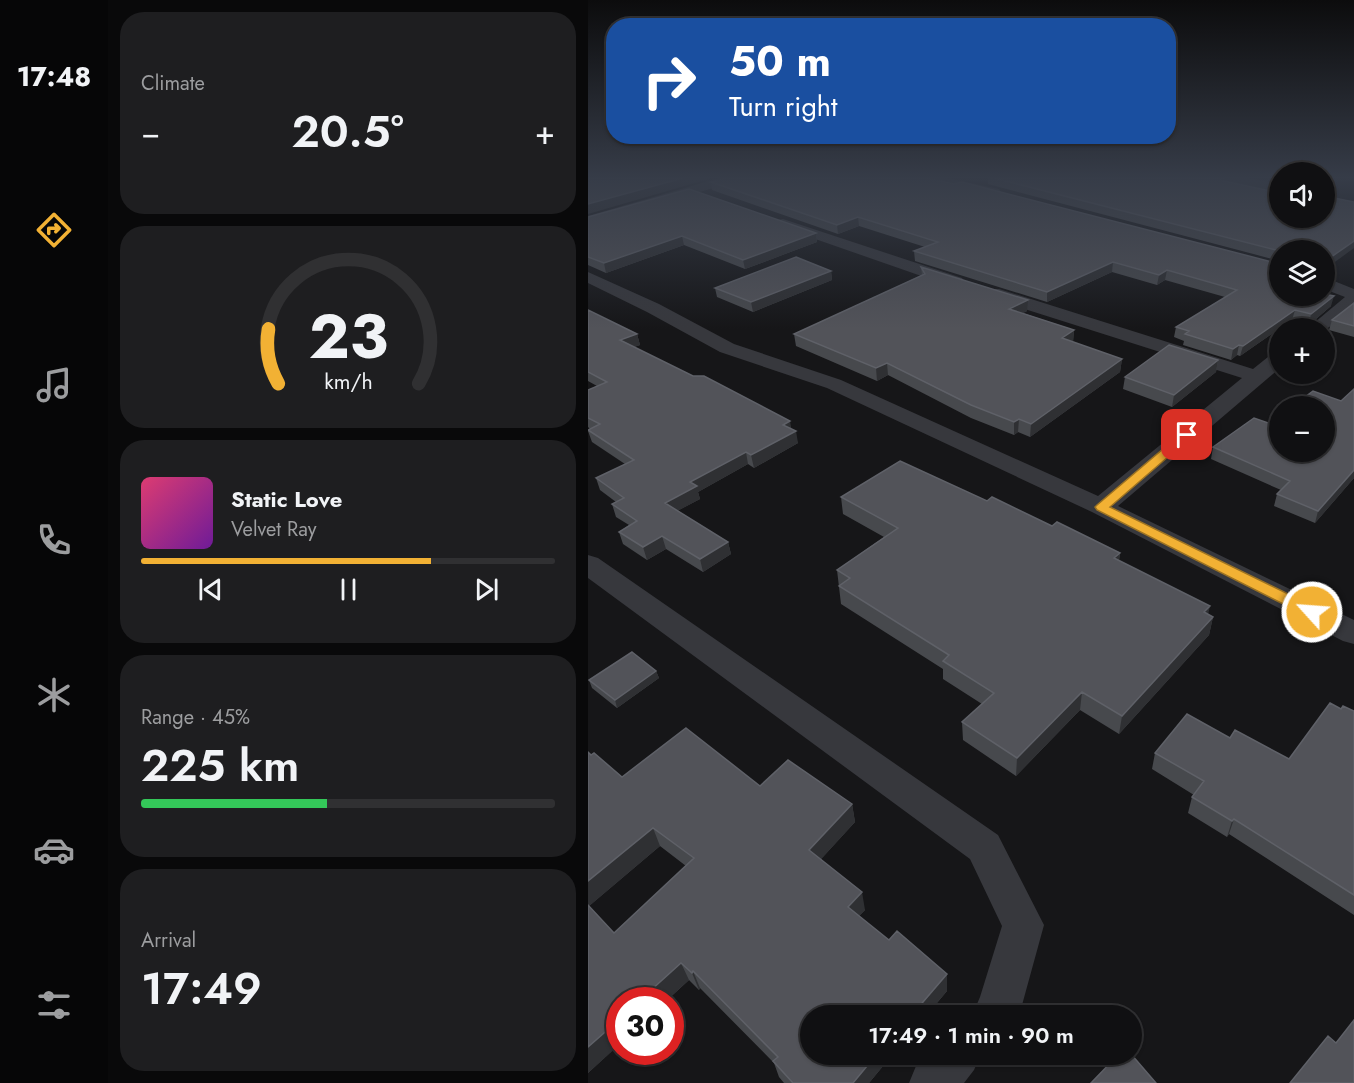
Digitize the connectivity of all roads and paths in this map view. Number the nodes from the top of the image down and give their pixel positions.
1 (800, 229) edge
2 (588, 277) edge
3 (1335, 277) edge
4 (1354, 279) edge
5 (1335, 287) edge
6 (1354, 295) edge
7 (1354, 299) edge
8 (1330, 318) edge
9 (1269, 365) edge
10 (1255, 376) junction
11 (1101, 507) junction
12 (588, 564) edge
13 (1354, 633) edge
14 (1000, 1005) edge
15 (949, 1065) edge
16 (933, 1083) edge

1 - 10 street
2 - 11 street
3 - 4 street
5 - 6 street
7 - 8 street
9 - 10 street
10 - 11 street
11 - 13 street
12 - 14 street
15 - 16 street

